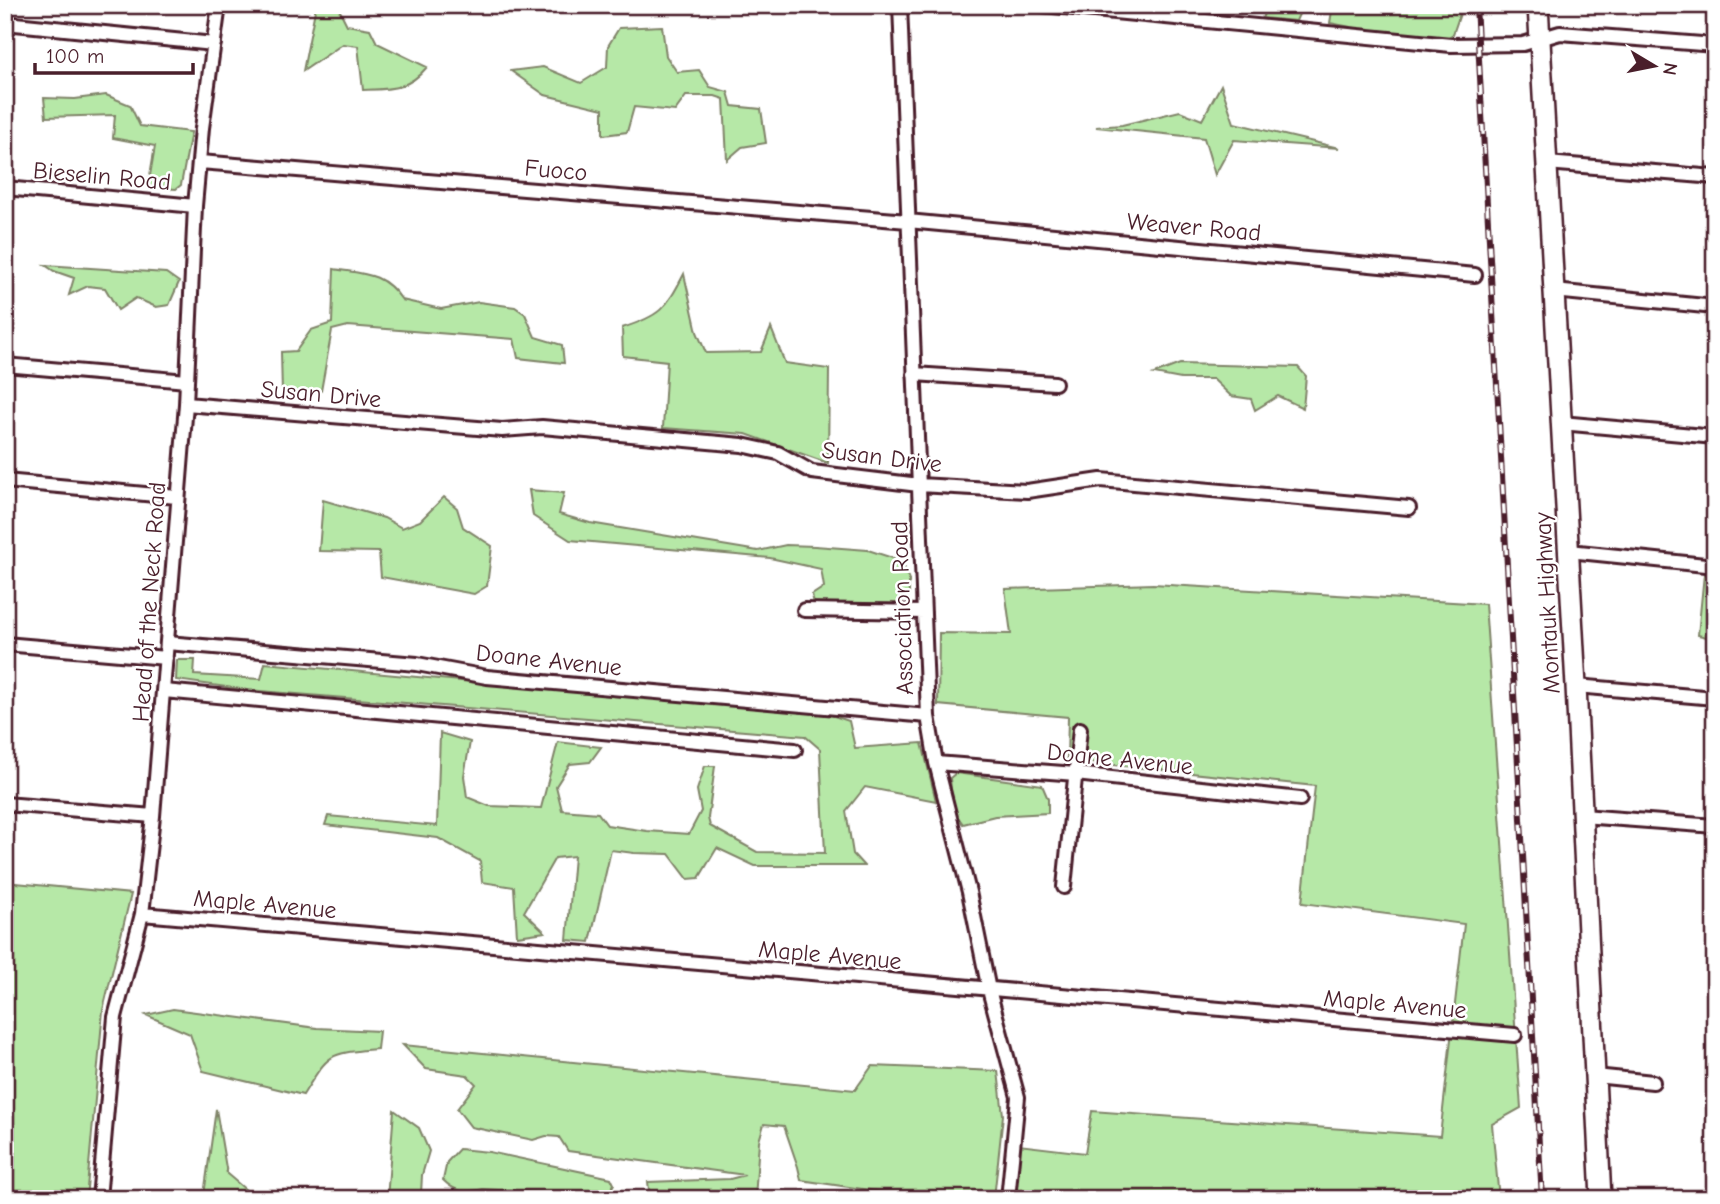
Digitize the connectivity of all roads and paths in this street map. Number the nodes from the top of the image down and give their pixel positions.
1 (219, 5) edge
2 (900, 5) edge
3 (1043, 5) edge
4 (1538, 5) edge
5 (5, 23) edge
6 (1540, 39) junction
7 (214, 44) junction
8 (1715, 45) edge
9 (200, 162) junction
10 (1547, 163) junction
11 (1715, 177) edge
12 (5, 188) edge
13 (195, 206) junction
14 (908, 221) junction
15 (1475, 275) dead end
16 (1554, 291) junction
17 (1715, 307) edge
18 (5, 365) edge
19 (914, 374) junction
20 (187, 381) junction
21 (1055, 383) dead end
22 (186, 404) junction
23 (1561, 424) junction
24 (1715, 437) edge
25 (5, 481) edge
26 (919, 485) junction
27 (177, 497) junction
28 (1409, 508) dead end
29 (1569, 551) junction
30 (1715, 566) edge
31 (804, 610) dead end
32 (924, 612) junction
33 (167, 643) junction
34 (5, 644) edge
35 (166, 658) junction
36 (1576, 686) junction
37 (164, 691) junction
38 (1715, 698) edge
39 (928, 716) junction
40 (1080, 729) dead end
41 (795, 750) dead end
42 (936, 763) junction
43 (1076, 774) junction
44 (1300, 799) dead end
45 (5, 804) edge
46 (153, 816) junction
47 (1583, 816) junction
48 (1715, 826) edge
49 (1064, 887) dead end
50 (142, 914) junction
51 (989, 990) junction
52 (1515, 1035) dead end
53 (1595, 1076) junction
54 (1654, 1082) dead end
55 (99, 1199) edge
56 (1008, 1199) edge
57 (1601, 1199) edge

1 - 7 street, Head of the Neck Road
2 - 14 street, Association Road
3 - 6 street
4 - 6 main road, Montauk Highway
5 - 7 street
6 - 8 street
6 - 10 main road, Montauk Highway
7 - 9 street, Head of the Neck Road
9 - 13 street, Head of the Neck Road
9 - 14 street, Fuoco
10 - 11 street
10 - 16 main road, Montauk Highway
12 - 13 street, Bieselin Road
13 - 20 street, Head of the Neck Road
14 - 15 street, Weaver Road
14 - 19 street, Association Road
16 - 17 street
16 - 23 main road, Montauk Highway
18 - 20 street
19 - 21 street
19 - 26 street, Association Road
20 - 22 street, Head of the Neck Road
22 - 26 street, Susan Drive
22 - 27 street, Head of the Neck Road
23 - 24 street
23 - 29 main road, Montauk Highway
25 - 27 street
26 - 28 street, Susan Drive
26 - 32 street, Association Road
27 - 33 street, Head of the Neck Road
29 - 30 street
29 - 36 main road, Montauk Highway
31 - 32 street
32 - 39 street, Association Road
33 - 35 street, Head of the Neck Road
33 - 39 street, Doane Avenue
34 - 35 street
35 - 37 street, Head of the Neck Road
36 - 38 street
36 - 47 main road, Montauk Highway
37 - 41 street
37 - 46 street, Head of the Neck Road
39 - 42 street, Association Road
40 - 43 street
42 - 43 street, Doane Avenue
42 - 51 street, Association Road
43 - 44 street, Doane Avenue
43 - 49 street
45 - 46 street
46 - 50 street, Head of the Neck Road
47 - 48 street
47 - 53 main road, Montauk Highway
50 - 51 street, Maple Avenue
50 - 55 street, Head of the Neck Road
51 - 52 street, Maple Avenue
51 - 56 street, Association Road
53 - 54 street
53 - 57 main road, Montauk Highway

